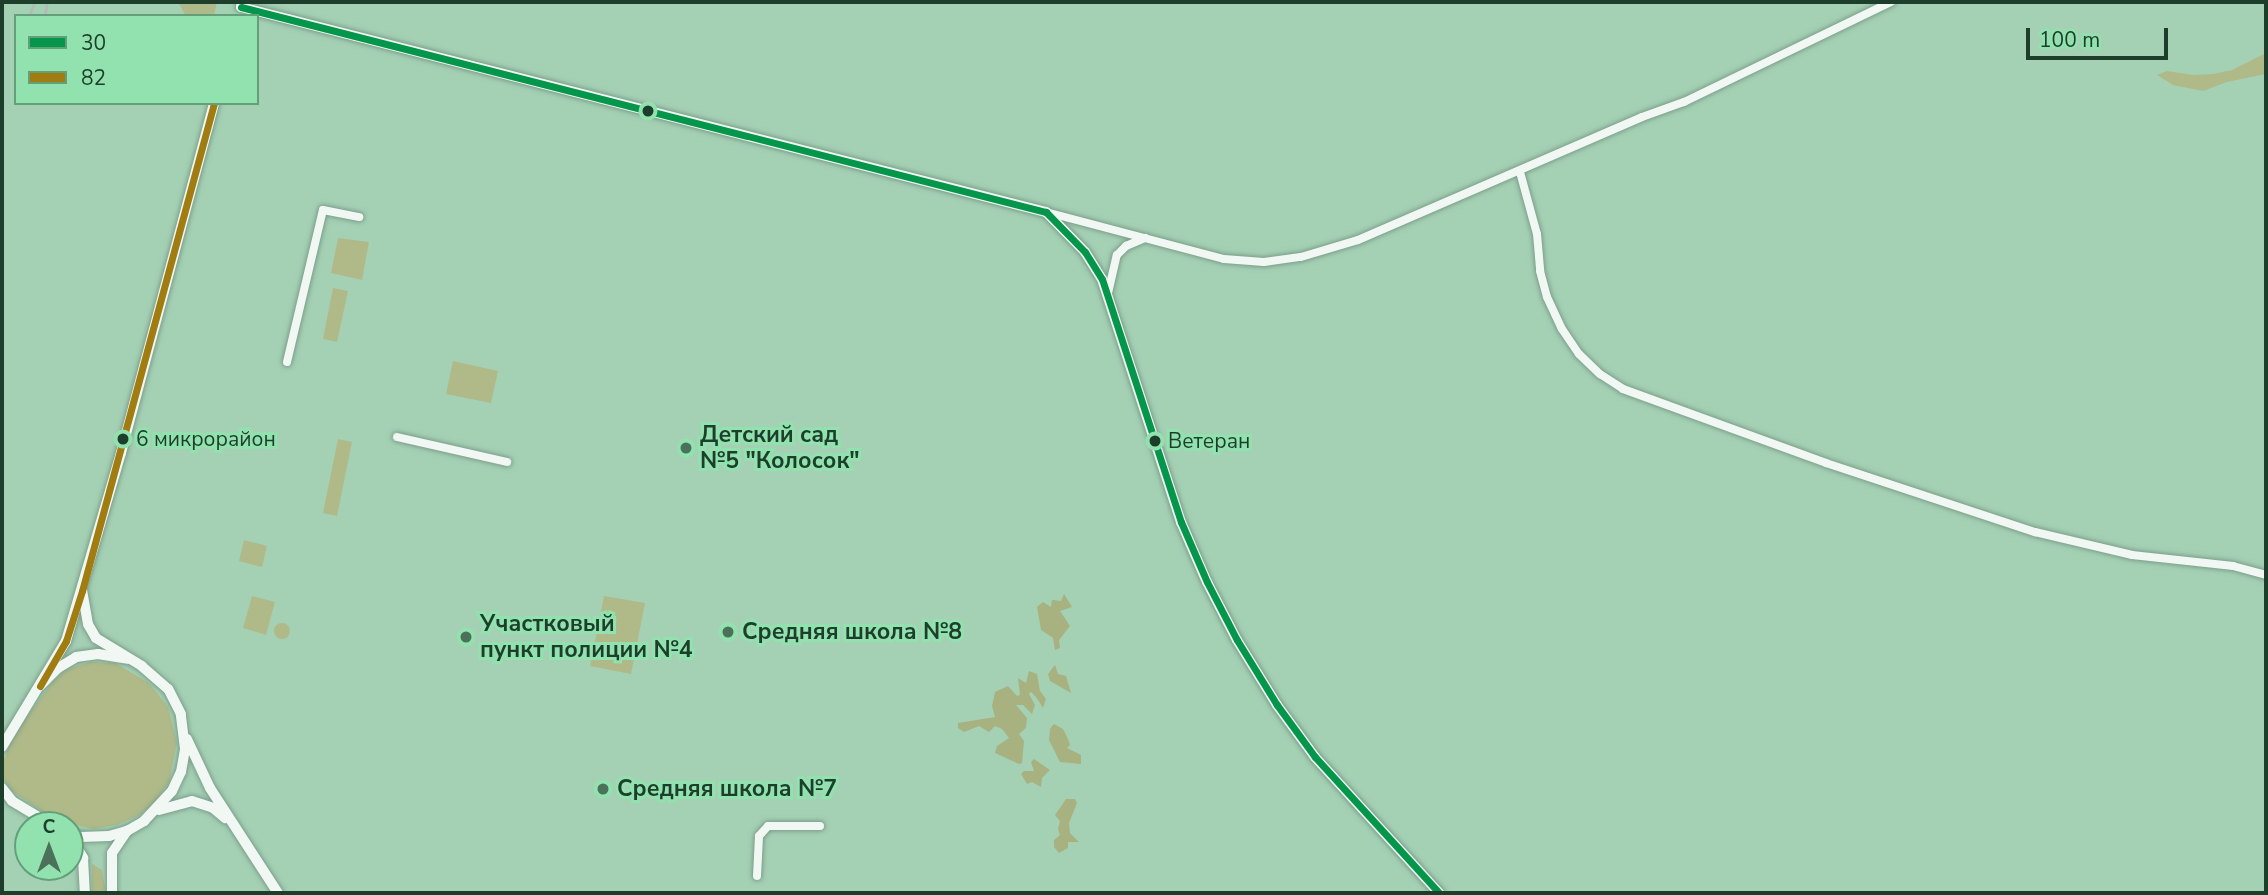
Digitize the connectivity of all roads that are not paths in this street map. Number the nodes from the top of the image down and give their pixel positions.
1 (1891, 2) edge
2 (241, 8) edge
3 (213, 105) edge
4 (1520, 172) junction
5 (1046, 212) junction
6 (359, 217) dead end
7 (1145, 238) junction
8 (1108, 293) junction
9 (287, 362) dead end
10 (397, 438) dead end
11 (508, 462) dead end
12 (2266, 575) edge
13 (82, 591) junction
14 (128, 659) junction
15 (40, 686) junction
16 (16, 720) junction
17 (2, 736) edge
18 (185, 736) junction
19 (2, 747) edge
20 (2, 788) edge
21 (7, 799) edge
22 (28, 811) edge
23 (156, 811) junction
24 (232, 825) junction
25 (820, 826) dead end
26 (128, 831) junction
27 (84, 837) edge
28 (84, 876) edge
29 (757, 876) dead end
30 (85, 893) edge
31 (112, 893) edge
32 (278, 893) edge
33 (1439, 893) edge

1 - 4 street
2 - 5 main road
3 - 13 street
4 - 7 street
4 - 12 street
5 - 7 street
5 - 8 main road
6 - 9 street
7 - 8 street
8 - 33 main road
10 - 11 street
13 - 14 street
13 - 15 street
14 - 15 main road
14 - 18 street
15 - 16 street
16 - 17 street
16 - 19 street
18 - 23 street
18 - 24 street
20 - 21 street
21 - 22 street
23 - 24 street
23 - 26 street
24 - 32 street
25 - 29 street
26 - 27 street
26 - 31 street
28 - 30 street

